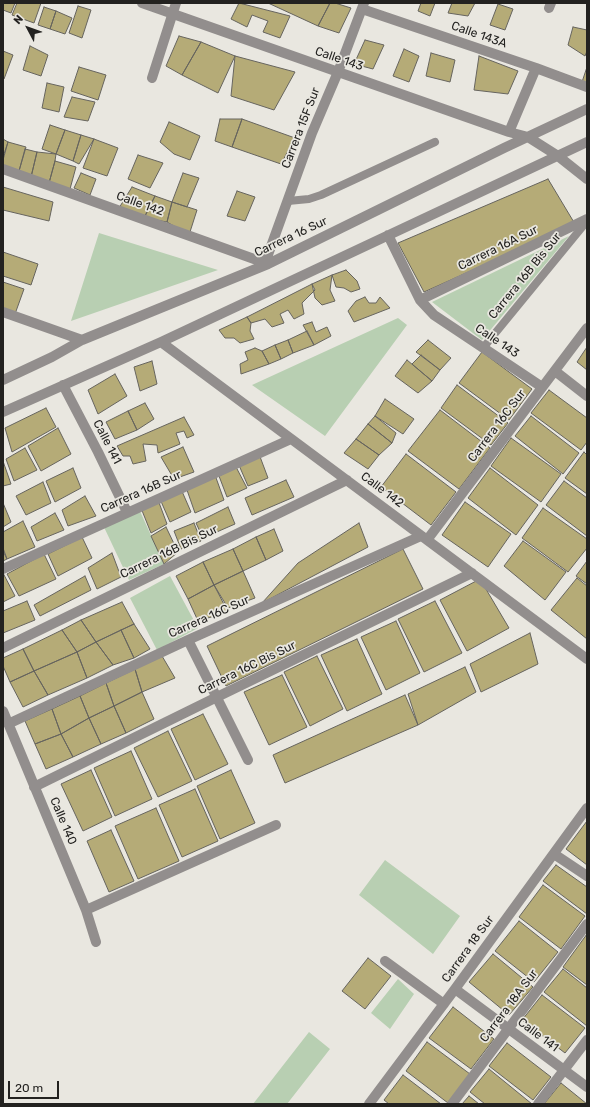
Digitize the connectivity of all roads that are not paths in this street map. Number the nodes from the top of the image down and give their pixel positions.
1 (142, 3) edge
2 (176, 3) edge
3 (363, 6) edge
4 (173, 14) junction
5 (536, 68) junction
6 (338, 72) junction
7 (152, 78) dead end
8 (587, 87) edge
9 (587, 109) edge
10 (509, 132) junction
11 (528, 137) junction
12 (435, 142) dead end
13 (587, 142) edge
14 (558, 156) junction
15 (3, 169) edge
16 (587, 179) edge
17 (288, 201) junction
18 (587, 220) edge
19 (388, 236) junction
20 (267, 263) junction
21 (420, 300) junction
22 (3, 312) edge
23 (587, 328) edge
24 (82, 340) junction
25 (161, 342) junction
26 (483, 348) junction
27 (555, 371) junction
28 (3, 380) edge
29 (63, 385) junction
30 (542, 387) junction
31 (587, 396) edge
32 (3, 412) edge
33 (291, 438) junction
34 (347, 480) junction
35 (127, 512) junction
36 (424, 538) junction
37 (3, 569) edge
38 (472, 574) junction
39 (188, 640) junction
40 (3, 648) edge
41 (587, 659) edge
42 (217, 697) junction
43 (3, 711) edge
44 (8, 724) junction
45 (248, 760) dead end
46 (34, 787) junction
47 (587, 808) edge
48 (276, 824) dead end
49 (554, 854) junction
50 (587, 876) edge
51 (86, 910) junction
52 (587, 924) edge
53 (96, 942) dead end
54 (385, 961) dead end
55 (455, 990) junction
56 (444, 1004) junction
57 (508, 1029) junction
58 (587, 1040) edge
59 (564, 1070) junction
60 (587, 1088) edge
61 (369, 1104) edge
62 (452, 1104) edge
63 (538, 1104) edge

1 - 4 street, Calle 143
2 - 4 street
3 - 5 street, Calle 143A
3 - 6 street, Carrera 15F Sur
4 - 6 street, Calle 143
4 - 7 street
5 - 8 street, Calle 143A
5 - 10 street
6 - 10 street, Calle 143
6 - 17 street, Carrera 15F Sur
9 - 11 street, Carrera 16 Sur
10 - 11 street, Calle 143
11 - 14 street
11 - 20 street, Carrera 16 Sur
12 - 17 lane
13 - 14 street
14 - 16 street
14 - 19 street
15 - 20 street, Calle 142
17 - 20 street, Carrera 15F Sur
18 - 21 street, Carrera 16A Sur
18 - 26 lane, Carrera 16B Bis Sur
19 - 21 street, Calle 143
19 - 25 street
20 - 24 street, Carrera 16 Sur
21 - 26 street, Calle 143
22 - 24 street
23 - 27 street, Carrera 16C Sur
24 - 28 street, Carrera 16 Sur
25 - 29 street
25 - 33 street, Calle 142
26 - 30 street, Calle 143
27 - 30 street, Carrera 16C Sur
27 - 31 street
29 - 32 street
29 - 35 street, Calle 141
30 - 36 street, Carrera 16C Sur
33 - 34 street, Calle 142
33 - 35 street, Carrera 16B Sur
34 - 36 street, Calle 142
34 - 40 street, Carrera 16B Bis Sur
35 - 37 street, Carrera 16B Sur
36 - 38 street, Calle 142
36 - 39 street, Carrera 16C Sur
38 - 41 street, Calle 142
38 - 42 street, Carrera 16C Bis Sur
39 - 42 street
39 - 44 street, Carrera 16C Sur
42 - 45 street
42 - 46 street, Carrera 16C Bis Sur
43 - 44 street, Calle 140
44 - 46 street, Calle 140
46 - 51 street, Calle 140
47 - 49 street, Carrera 18 Sur
48 - 51 street
49 - 50 street
49 - 55 street, Carrera 18 Sur
51 - 53 street, Calle 140
52 - 57 street, Carrera 18A Sur
54 - 56 street
55 - 56 street, Carrera 18 Sur
55 - 57 street, Calle 141
56 - 61 street, Carrera 18 Sur
57 - 59 street, Calle 141
57 - 62 street, Carrera 18A Sur
58 - 59 street
59 - 60 street, Calle 141
59 - 63 street

